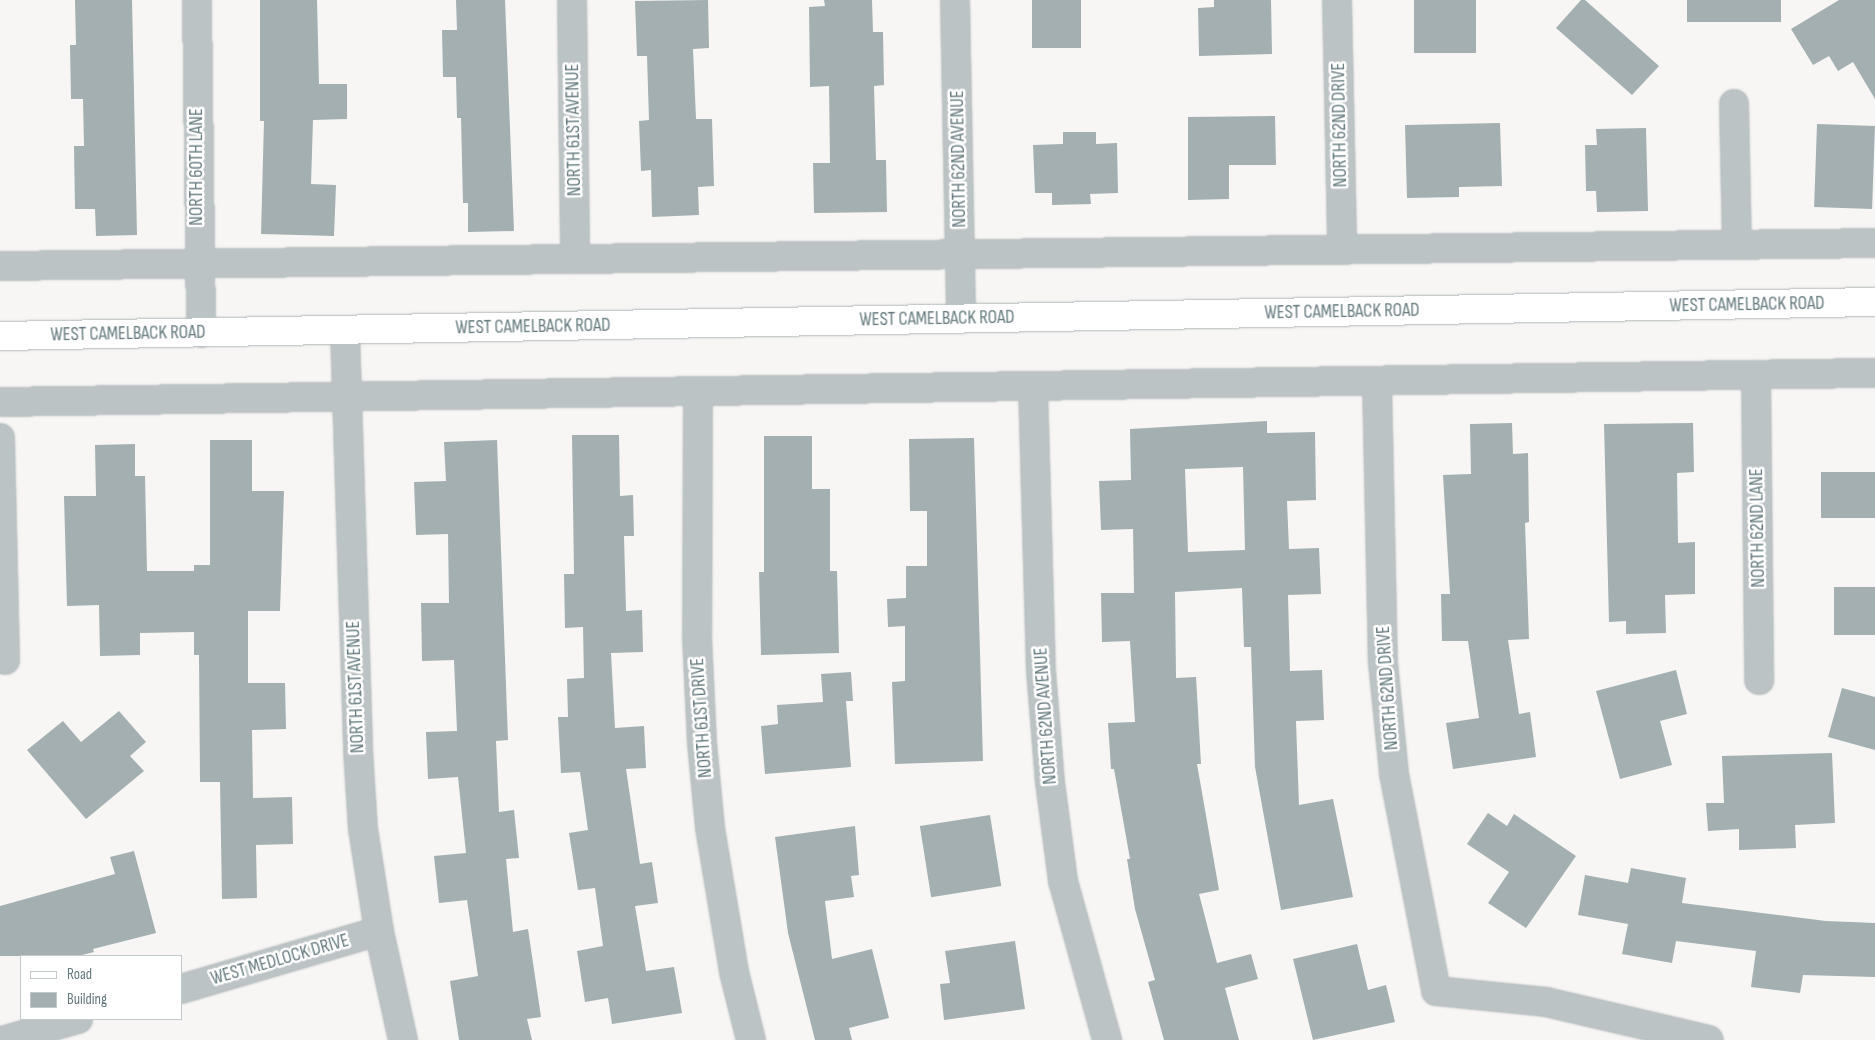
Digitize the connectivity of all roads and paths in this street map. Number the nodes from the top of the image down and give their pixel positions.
1 (197, 0) edge
2 (572, 0) edge
3 (955, 0) edge
4 (1338, 0) edge
5 (1734, 104) dead end
6 (1875, 243) edge
7 (1737, 245) junction
8 (1342, 249) junction
9 (961, 254) junction
10 (575, 259) junction
11 (198, 264) junction
12 (0, 266) edge
13 (1875, 302) edge
14 (961, 318) junction
15 (345, 331) junction
16 (201, 333) junction
17 (0, 336) edge
18 (1875, 373) edge
19 (1756, 375) junction
20 (1378, 381) junction
21 (1033, 386) junction
22 (698, 392) junction
23 (346, 397) junction
24 (0, 402) edge
25 (0, 438) edge
26 (5, 660) dead end
27 (1759, 680) dead end
28 (379, 931) junction
29 (182, 989) edge
30 (75, 1020) edge
31 (5, 1040) edge
32 (403, 1040) edge
33 (751, 1040) edge
34 (1107, 1040) edge
35 (1708, 1040) edge

1 - 11 street, NORTH 60TH LANE
2 - 10 street, NORTH 61ST AVENUE
3 - 9 street, NORTH 62ND AVENUE
4 - 8 street, NORTH 62ND DRIVE
5 - 7 street
6 - 7 street
7 - 8 street
8 - 9 street
9 - 10 street
9 - 14 street, NORTH 62ND AVENUE
10 - 11 street
11 - 12 street
11 - 16 street, NORTH 60TH LANE
13 - 14 main road, WEST CAMELBACK ROAD
14 - 15 main road, WEST CAMELBACK ROAD
15 - 16 main road, WEST CAMELBACK ROAD
15 - 23 street, NORTH 61ST AVENUE
16 - 17 main road, WEST CAMELBACK ROAD
18 - 19 street
19 - 20 street
19 - 27 street, NORTH 62ND LANE
20 - 21 street
20 - 35 street, NORTH 62ND DRIVE
21 - 22 street
21 - 34 street, NORTH 62ND AVENUE
22 - 23 street
22 - 33 street, NORTH 61ST DRIVE
23 - 24 street
23 - 28 street, NORTH 61ST AVENUE
25 - 26 street
28 - 29 street, WEST MEDLOCK DRIVE
28 - 32 street, NORTH 61ST AVENUE
30 - 31 street

